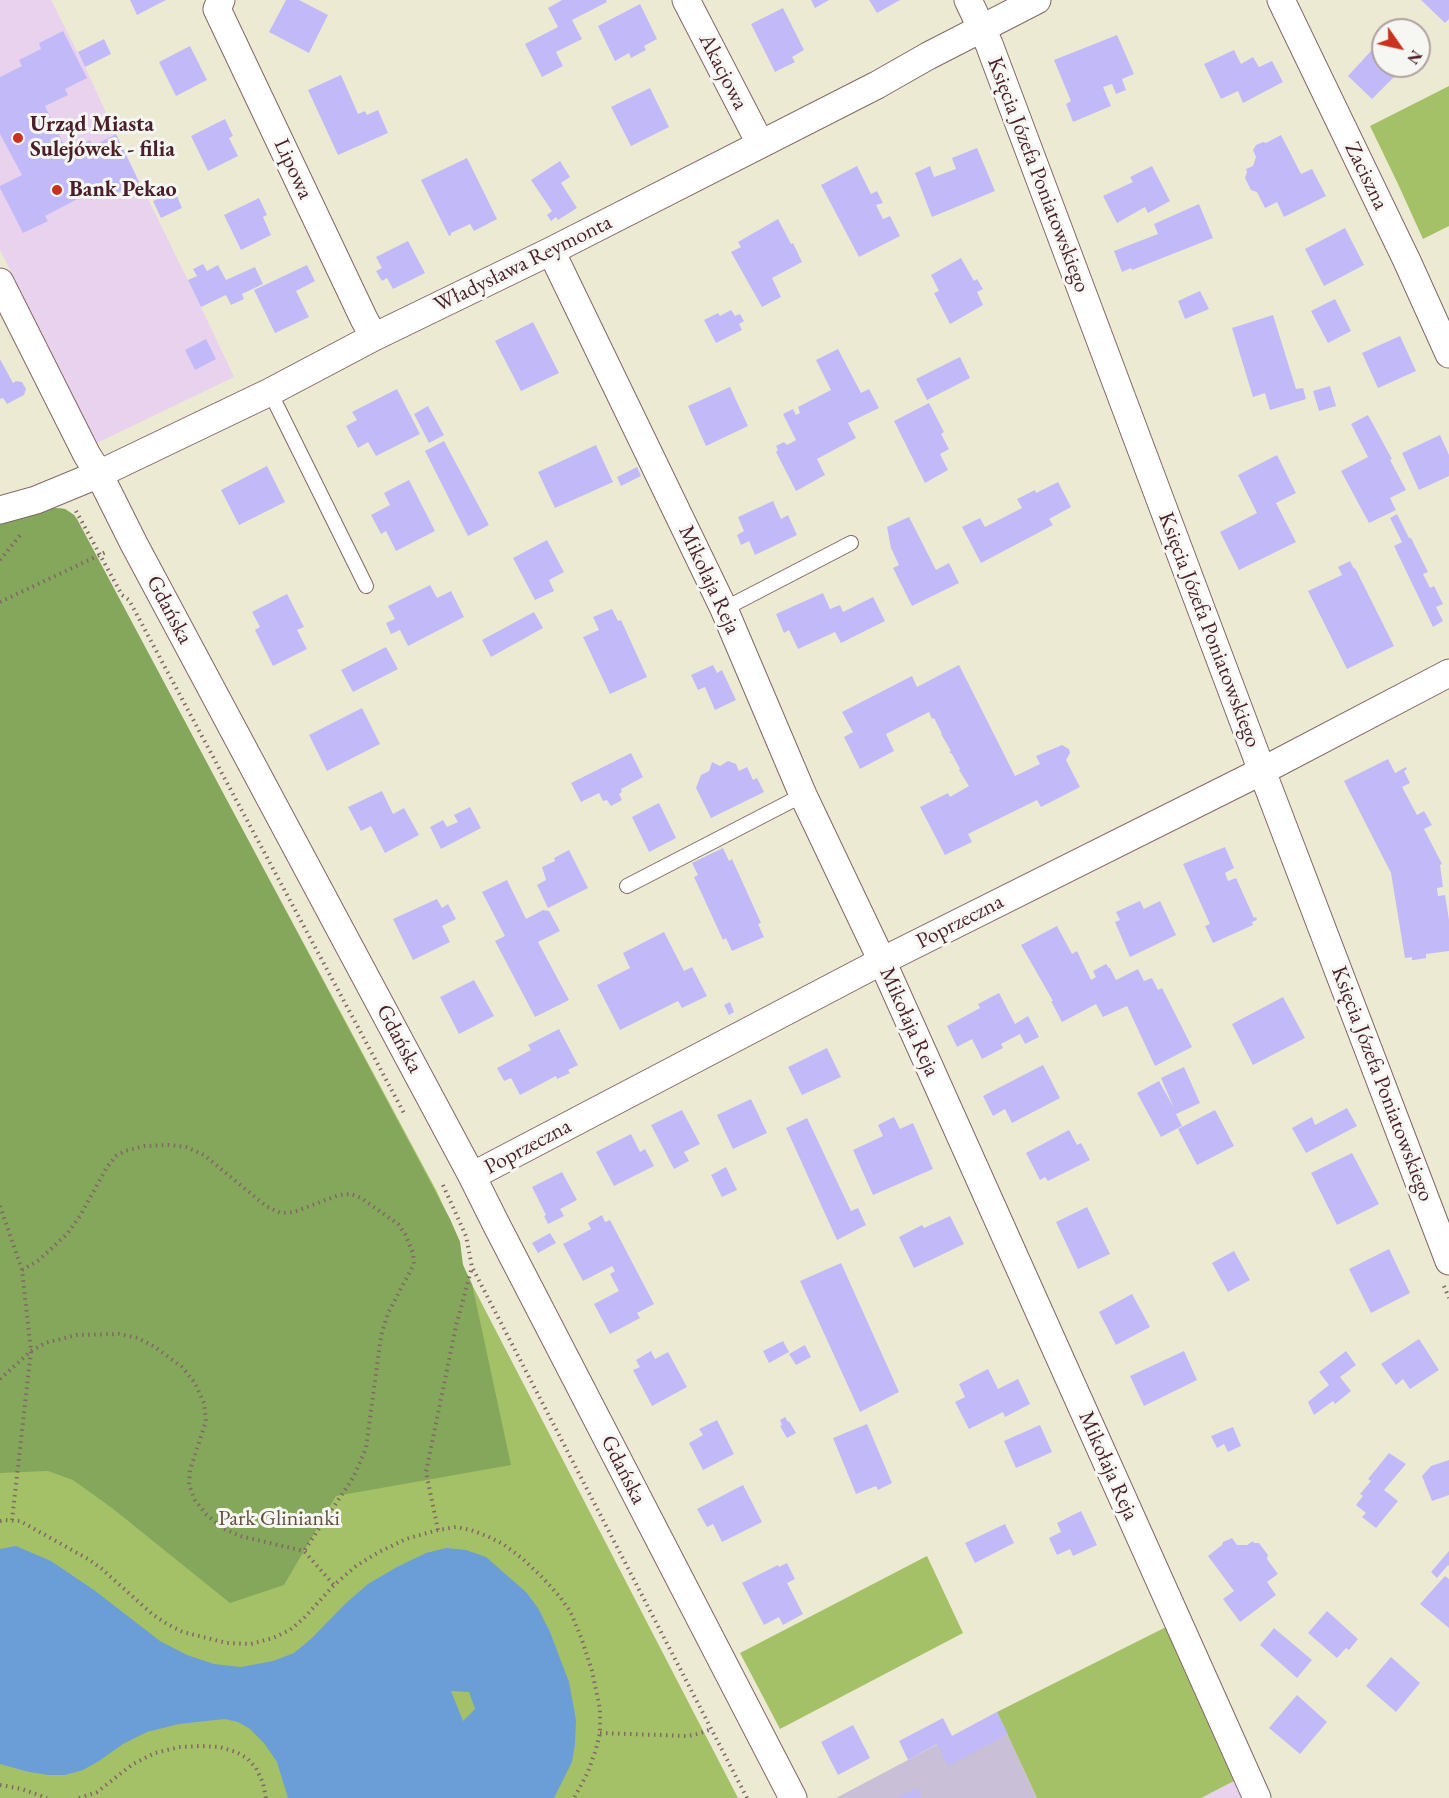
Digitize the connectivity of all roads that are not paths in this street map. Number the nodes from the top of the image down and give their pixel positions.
1 (221, 0) edge
2 (686, 0) edge
3 (968, 0) edge
4 (1037, 0) edge
5 (1281, 0) edge
6 (982, 28) junction
7 (760, 143) junction
8 (551, 251) junction
9 (0, 282) edge
10 (374, 337) junction
11 (1449, 354) edge
12 (270, 392) junction
13 (99, 474) junction
14 (0, 510) edge
15 (851, 543) dead end
16 (366, 586) dead end
17 (724, 609) junction
18 (1449, 673) edge
19 (1262, 771) junction
20 (803, 795) junction
21 (627, 886) dead end
22 (882, 961) junction
23 (472, 1176) junction
24 (1449, 1260) edge
25 (793, 1798) edge
26 (1257, 1798) edge

1 - 10 street, Lipowa
2 - 7 street, Akacjowa
3 - 6 street, Księcia Józefa Poniatowskiego
4 - 6 street, Władysława Reymonta
5 - 11 street, Zaciszna
6 - 7 street, Władysława Reymonta
6 - 19 street, Księcia Józefa Poniatowskiego
7 - 8 street, Władysława Reymonta
8 - 10 street, Władysława Reymonta
8 - 17 street, Mikołaja Reja
9 - 13 street, Gdańska
10 - 12 street, Władysława Reymonta
12 - 13 street, Władysława Reymonta
12 - 16 lane
13 - 14 street, Władysława Reymonta
13 - 23 street, Gdańska
15 - 17 lane
17 - 20 street, Mikołaja Reja
18 - 19 street, Poprzeczna
19 - 22 street, Poprzeczna
19 - 24 street, Księcia Józefa Poniatowskiego
20 - 21 lane
20 - 22 street, Mikołaja Reja
22 - 23 street, Poprzeczna
22 - 26 street, Mikołaja Reja
23 - 25 street, Gdańska

